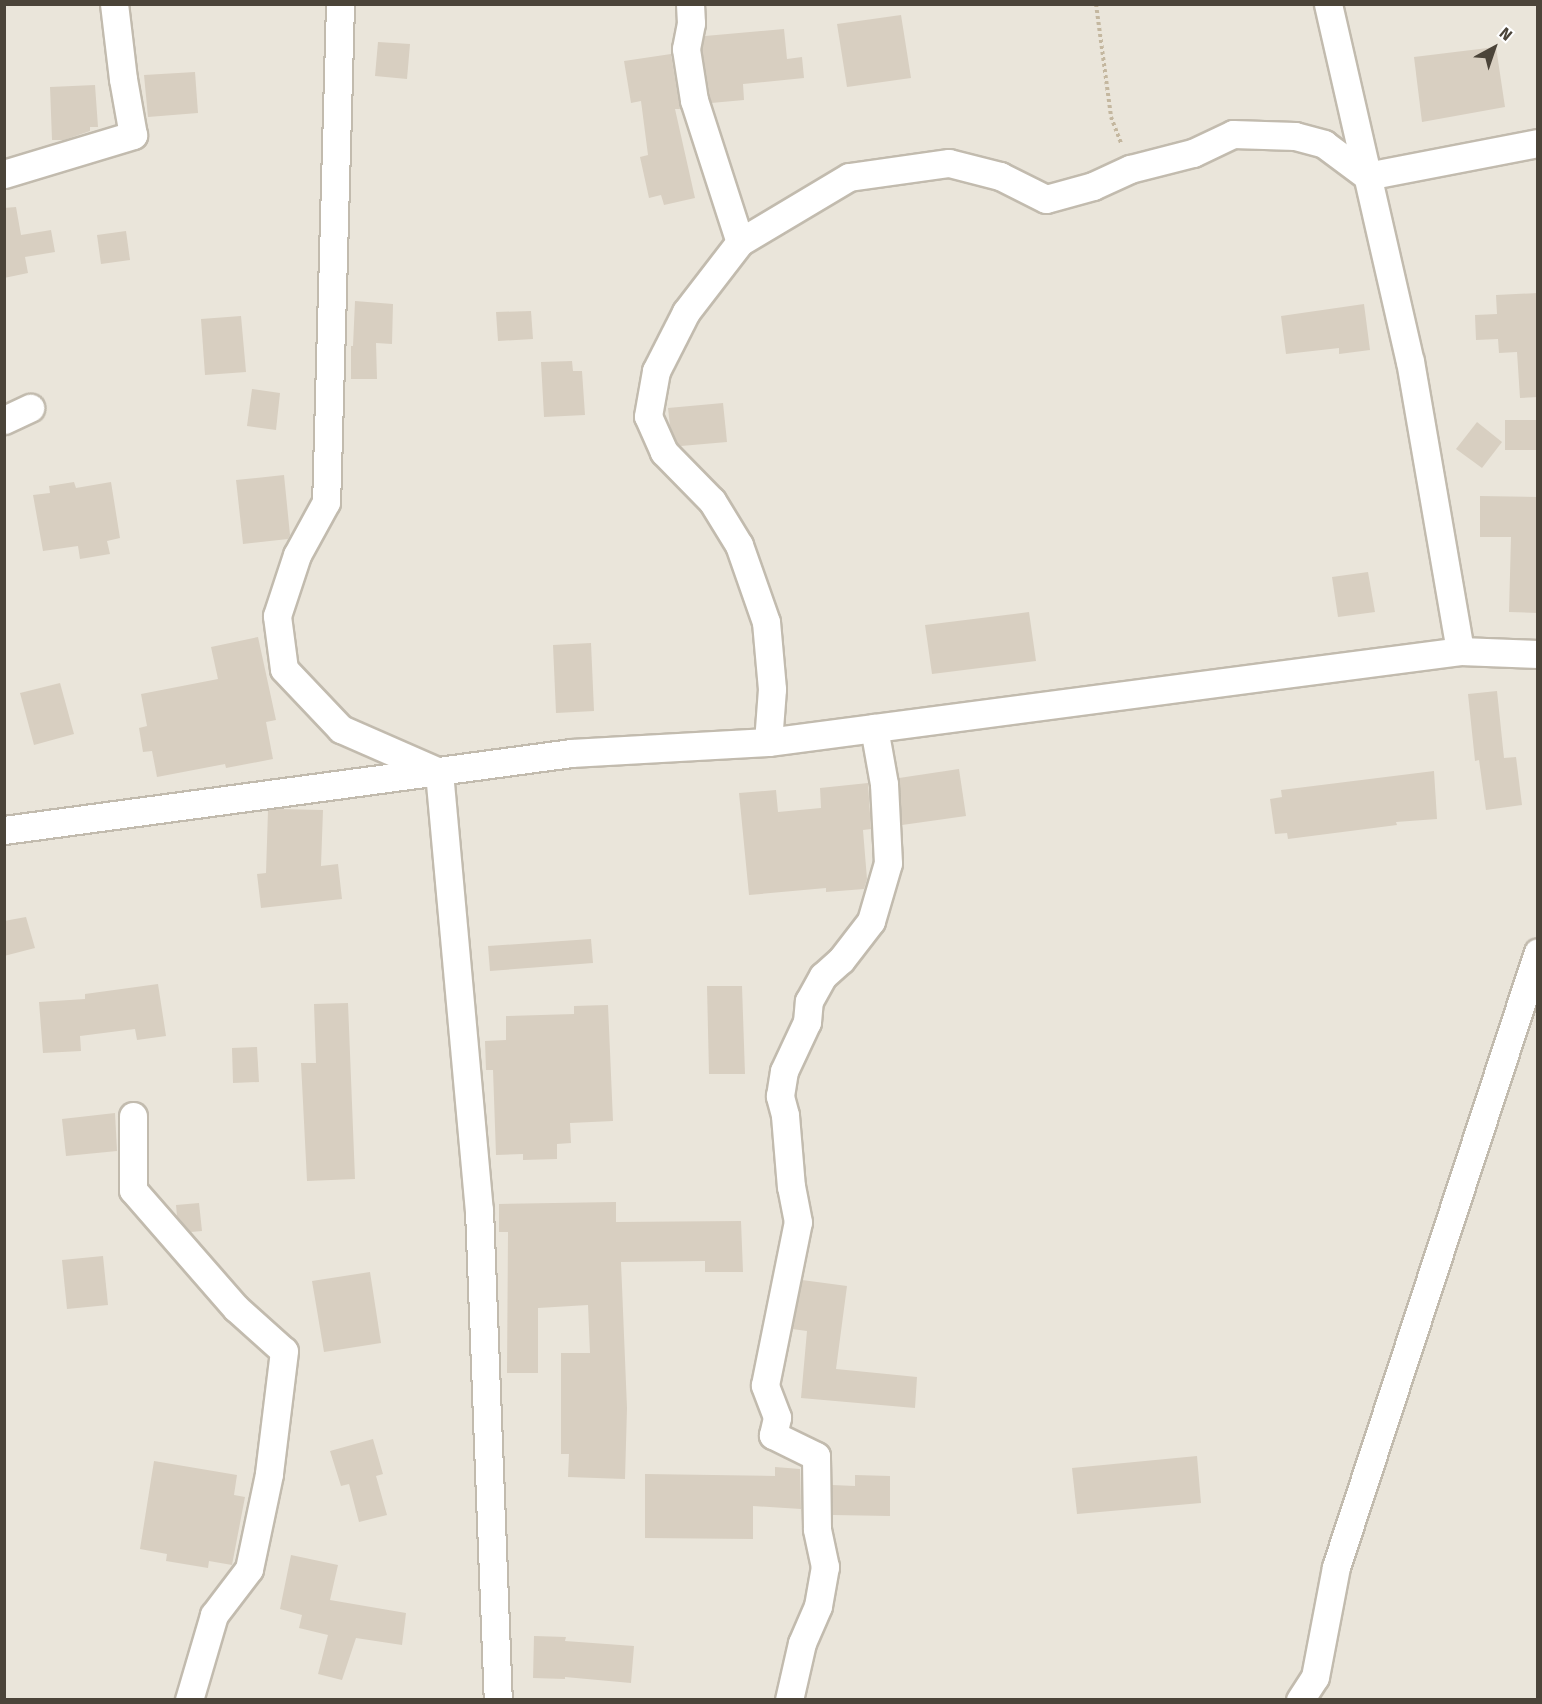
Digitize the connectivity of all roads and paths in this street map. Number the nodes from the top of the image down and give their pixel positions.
1 (114, 4) edge
2 (339, 4) edge
3 (690, 4) edge
4 (1096, 4) edge
5 (1328, 4) edge
6 (1538, 143) edge
7 (1130, 169) junction
8 (4, 174) edge
9 (1367, 176) junction
10 (740, 242) junction
11 (30, 408) dead end
12 (4, 420) edge
13 (1460, 651) junction
14 (1538, 654) edge
15 (874, 728) junction
16 (768, 742) junction
17 (439, 772) junction
18 (4, 830) edge
19 (1538, 952) edge
20 (133, 1116) dead end
21 (189, 1700) edge
22 (498, 1700) edge
23 (789, 1700) edge
24 (1300, 1700) edge

1 - 8 street
2 - 17 street
3 - 10 street
4 - 7 path
5 - 9 street
6 - 9 street
7 - 9 street
7 - 10 street
9 - 13 street
10 - 16 street
11 - 12 street
13 - 14 street
13 - 15 street
15 - 16 street
15 - 23 street
16 - 17 street
17 - 18 street
17 - 22 street
19 - 24 street
20 - 21 street

